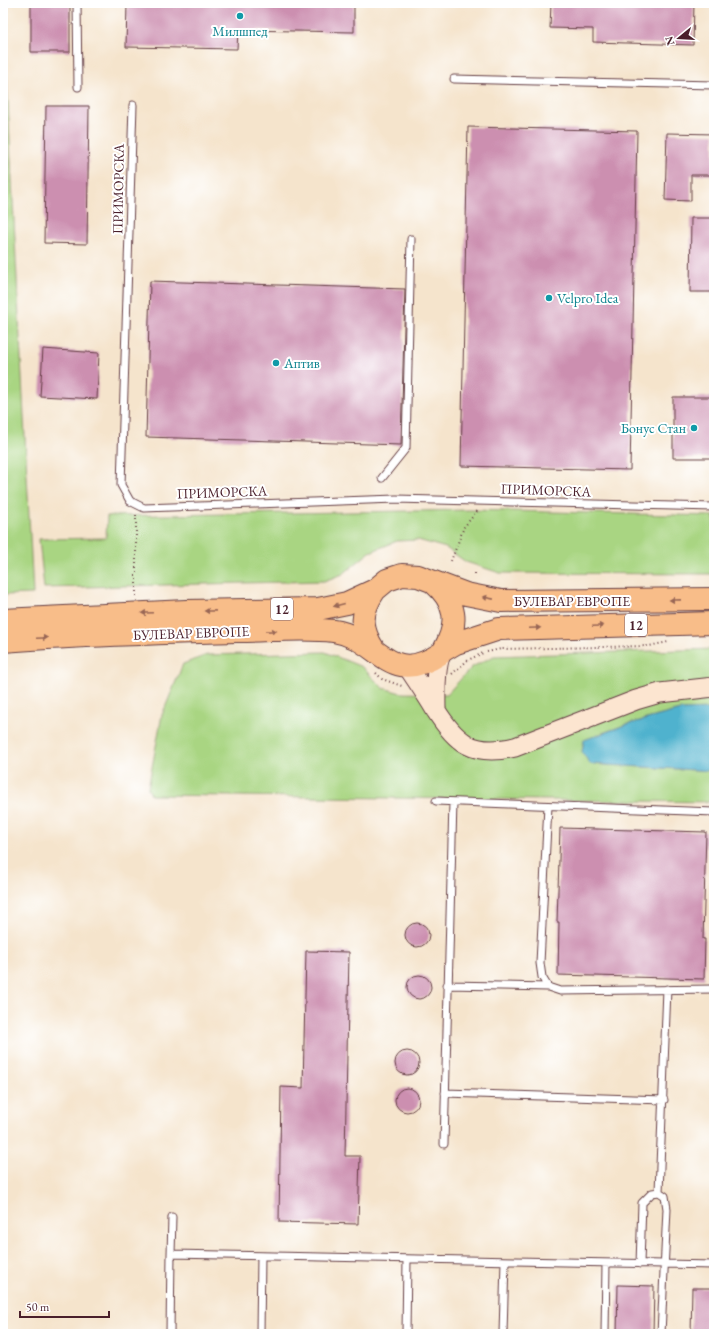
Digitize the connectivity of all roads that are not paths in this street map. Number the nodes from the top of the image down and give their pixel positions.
1 (77, 3) edge
2 (454, 79) dead end
3 (714, 85) edge
4 (78, 87) dead end
5 (133, 105) dead end
6 (411, 239) dead end
7 (382, 478) dead end
8 (714, 507) edge
9 (432, 582) junction
10 (375, 590) junction
11 (714, 599) edge
12 (3, 620) edge
13 (714, 623) edge
14 (3, 641) edge
15 (374, 650) junction
16 (442, 652) junction
17 (408, 666) junction
18 (714, 687) edge
19 (436, 711) junction
20 (436, 801) dead end
21 (453, 802) junction
22 (548, 806) junction
23 (714, 812) edge
24 (447, 985) junction
25 (548, 987) junction
26 (667, 989) junction
27 (714, 989) edge
28 (445, 1093) junction
29 (664, 1100) junction
30 (444, 1144) dead end
31 (659, 1192) junction
32 (172, 1217) dead end
33 (171, 1254) junction
34 (261, 1256) junction
35 (407, 1259) junction
36 (505, 1261) junction
37 (606, 1263) junction
38 (640, 1264) junction
39 (665, 1264) junction
40 (714, 1265) edge
41 (170, 1334) edge
42 (260, 1334) edge
43 (406, 1334) edge
44 (503, 1334) edge
45 (605, 1334) edge
46 (661, 1334) edge

1 - 4 lane
2 - 3 lane
5 - 8 lane, ПРИМОРСКА
6 - 7 lane
9 - 10 main road, БУЛЕВАР ЕВРОПЕ / 12
11 -> 9 main road, БУЛЕВАР ЕВРОПЕ / 12
9 - 16 main road, БУЛЕВАР ЕВРОПЕ / 12
10 -> 12 main road, БУЛЕВАР ЕВРОПЕ / 12
10 - 15 main road, БУЛЕВАР ЕВРОПЕ / 12
16 -> 13 main road, БУЛЕВАР ЕВРОПЕ / 12
14 -> 15 main road, БУЛЕВАР ЕВРОПЕ / 12
15 - 17 main road, БУЛЕВАР ЕВРОПЕ / 12
16 - 17 main road, БУЛЕВАР ЕВРОПЕ / 12
16 - 19 street
17 - 19 street
18 - 19 street
20 - 21 lane
21 - 22 lane
21 - 24 lane
22 - 23 lane
22 - 25 lane
24 - 25 lane
24 - 28 lane
25 - 26 lane
26 - 27 lane
26 - 29 lane
28 - 29 lane
28 - 30 lane
29 - 31 lane
31 - 38 lane
31 - 39 lane
32 - 33 lane
33 - 34 lane
33 - 41 lane
34 - 35 lane
34 - 42 lane
35 - 36 lane
35 - 43 lane
36 - 37 lane
36 - 44 lane
37 - 38 lane
37 - 45 lane
38 - 39 lane
39 - 40 lane
39 - 46 lane

